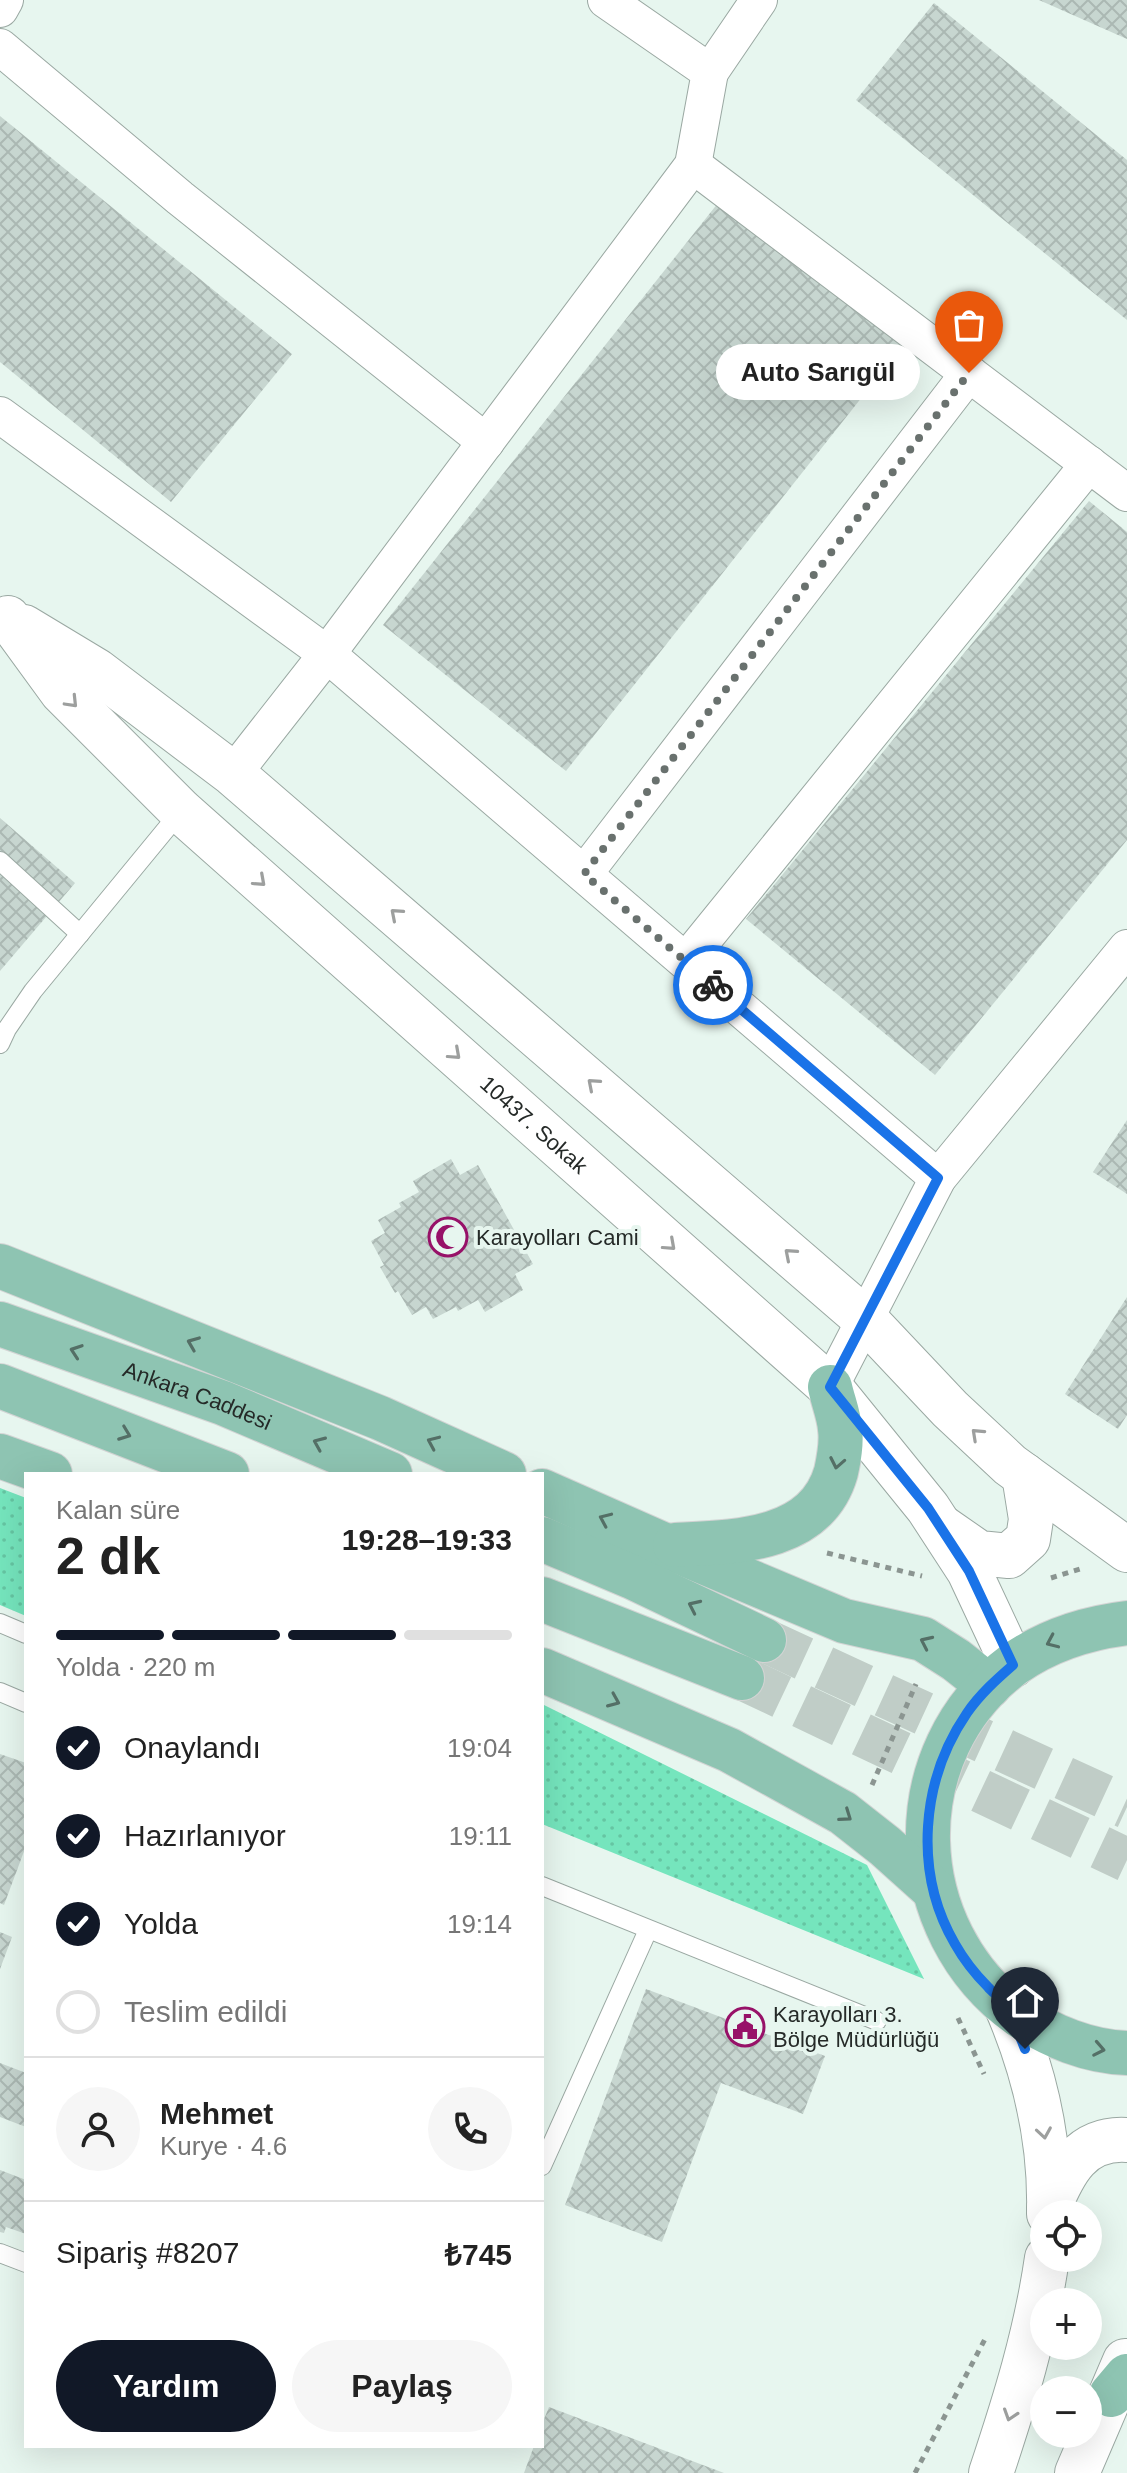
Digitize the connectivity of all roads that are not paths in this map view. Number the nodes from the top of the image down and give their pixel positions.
1 (5, 0) edge
2 (606, 0) edge
3 (759, 0) edge
4 (0, 9) edge
5 (0, 47) edge
6 (710, 72) junction
7 (693, 165) junction
8 (969, 373) junction
9 (0, 415) edge
10 (486, 442) junction
11 (1089, 464) junction
12 (1127, 493) edge
13 (3, 620) edge
14 (327, 654) junction
15 (233, 774) junction
16 (181, 811) junction
17 (0, 861) edge
18 (584, 874) junction
19 (80, 934) junction
20 (1124, 956) edge
21 (686, 961) junction
22 (0, 1044) edge
23 (938, 1178) junction
24 (0, 1266) edge
25 (866, 1320) junction
26 (0, 1324) edge
27 (0, 1386) edge
28 (830, 1387) junction
29 (0, 1456) edge
30 (44, 1472) edge
31 (222, 1472) edge
32 (385, 1472) edge
33 (500, 1472) edge
34 (1024, 1475) junction
35 (544, 1492) edge
36 (938, 1524) junction
37 (544, 1540) edge
38 (663, 1545) junction
39 (1127, 1550) edge
40 (544, 1600) edge
41 (0, 1623) edge
42 (1127, 1623) edge
43 (24, 1633) edge
44 (764, 1640) tunnel mouth
45 (544, 1671) edge
46 (1001, 1675) junction
47 (742, 1678) tunnel mouth
48 (0, 1692) edge
49 (24, 1702) edge
50 (544, 1887) edge
51 (934, 1890) junction
52 (648, 1930) junction
53 (1006, 2005) junction
54 (877, 2021) dead end
55 (1127, 2053) edge
56 (1127, 2140) edge
57 (544, 2162) edge
58 (1049, 2200) edge
59 (1054, 2200) edge
60 (0, 2253) edge
61 (24, 2262) edge
62 (1045, 2272) edge
63 (1122, 2376) edge
64 (991, 2473) edge
65 (1077, 2473) edge

1 - 4 street
2 - 6 street
3 - 6 street
5 - 10 street
6 - 7 street
7 - 8 street
7 - 10 street
8 - 11 street
8 - 18 street
9 - 14 street
10 - 14 street
11 - 12 street
11 - 21 street
13 - 15 street, 10437. Sokak
13 -> 16 street, 10437. Sokak
14 - 15 street
14 - 18 street
25 -> 15 street, 10437. Sokak
16 - 19 lane
16 -> 28 street, 10437. Sokak
17 - 19 lane
18 - 21 street
19 - 22 lane
20 - 23 street
21 - 23 street
23 - 25 street
33 -> 24 main road
25 - 28 street
34 -> 25 street, 10437. Sokak
32 -> 26 main road, Ankara Caddesi
27 -> 31 main road
28 - 36 street, 10437. Sokak
28 -> 38 main road
29 - 30 main road
34 - 36 street
34 - 39 street, 10437. Sokak
38 -> 35 main road
36 - 46 street, 10437. Sokak
44 -> 37 main road
46 -> 38 main road
40 - 47 main road
41 - 43 lane
42 -> 46 main road
45 -> 51 main road
46 - 51 main road
48 - 49 lane
50 - 52 lane
51 - 53 main road
52 - 54 lane
52 - 57 lane
53 -> 55 main road
53 -> 58 street
56 - 59 street
60 - 61 lane
62 -> 64 street
63 - 65 street

